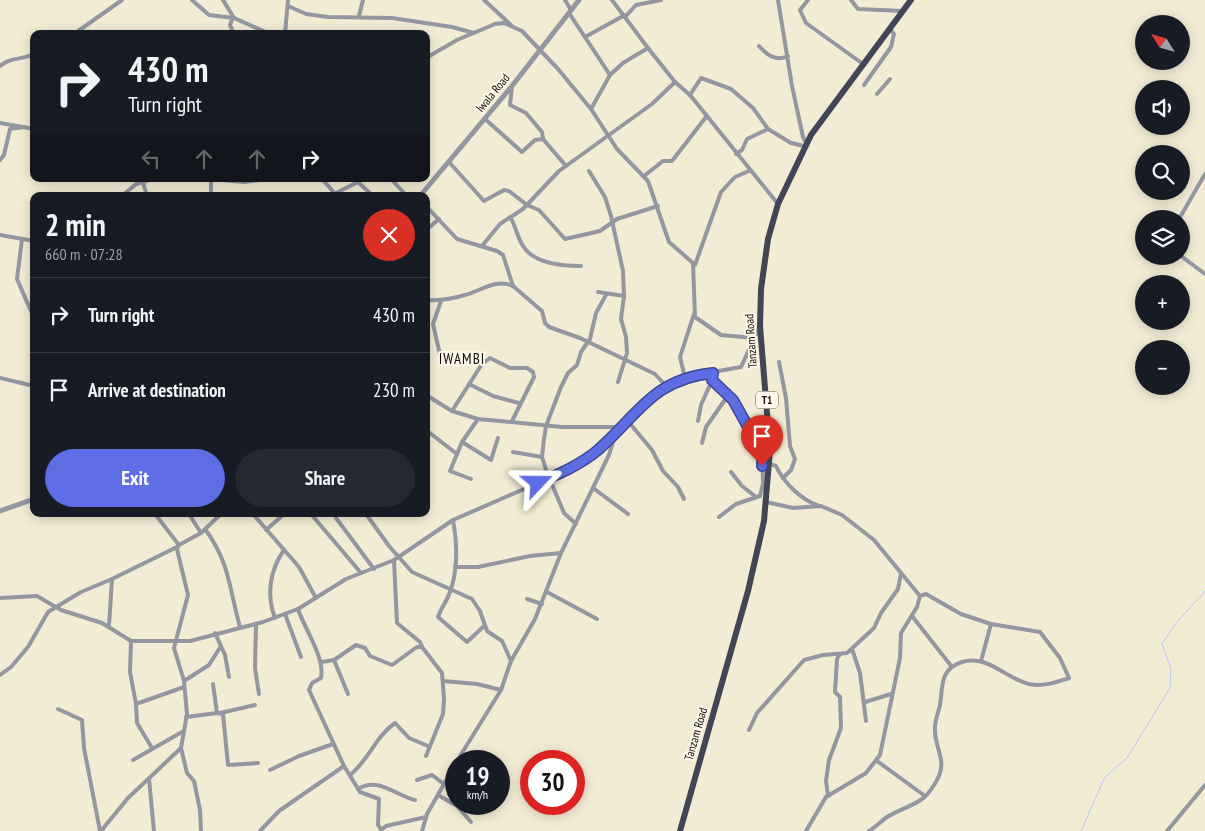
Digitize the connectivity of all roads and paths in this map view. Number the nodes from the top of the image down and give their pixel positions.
1 (122, 0) edge
2 (192, 0) edge
3 (223, 0) edge
4 (288, 0) edge
5 (363, 0) edge
6 (484, 0) edge
7 (565, 0) edge
8 (579, 0) edge
9 (612, 0) edge
10 (661, 0) edge
11 (778, 0) edge
12 (808, 0) edge
13 (851, 0) edge
14 (911, 0) edge
15 (288, 6) junction
16 (903, 11) junction
17 (570, 12) junction
18 (359, 16) junction
19 (625, 16) junction
20 (233, 18) junction
21 (513, 26) junction
22 (890, 29) junction
23 (80, 30) edge
24 (232, 30) edge
25 (261, 30) edge
26 (285, 30) edge
27 (474, 33) junction
28 (585, 37) junction
29 (759, 46) dead end
30 (648, 48) junction
31 (541, 49) junction
32 (30, 56) edge
33 (430, 56) edge
34 (788, 56) junction
35 (863, 64) junction
36 (0, 66) edge
37 (610, 74) junction
38 (890, 79) dead end
39 (675, 82) junction
40 (864, 85) dead end
41 (512, 86) junction
42 (877, 94) dead end
43 (690, 96) junction
44 (591, 109) junction
45 (706, 117) junction
46 (485, 119) junction
47 (0, 123) edge
48 (24, 127) junction
49 (30, 128) edge
50 (768, 129) junction
51 (607, 137) junction
52 (543, 139) junction
53 (805, 144) junction
54 (736, 154) junction
55 (0, 160) edge
56 (449, 162) junction
57 (566, 166) junction
58 (589, 171) dead end
59 (750, 171) junction
60 (1205, 174) edge
61 (644, 176) junction
62 (140, 182) edge
63 (324, 182) edge
64 (358, 182) edge
65 (358, 182) edge
66 (393, 182) edge
67 (127, 192) edge
68 (333, 192) edge
69 (340, 192) edge
70 (369, 192) edge
71 (403, 192) edge
72 (423, 192) edge
73 (778, 204) junction
74 (527, 205) junction
75 (658, 206) junction
76 (430, 210) edge
77 (1183, 210) edge
78 (510, 217) junction
79 (439, 219) junction
80 (613, 222) junction
81 (430, 227) edge
82 (0, 236) edge
83 (22, 239) junction
84 (30, 240) edge
85 (482, 246) junction
86 (1190, 263) edge
87 (581, 266) dead end
88 (694, 267) junction
89 (1205, 268) edge
90 (1205, 274) edge
91 (514, 286) junction
92 (598, 292) dead end
93 (606, 295) junction
94 (624, 296) junction
95 (430, 300) edge
96 (441, 301) junction
97 (30, 309) edge
98 (694, 314) junction
99 (760, 326) junction
100 (754, 338) junction
101 (588, 342) junction
102 (441, 359) dead end
103 (626, 360) junction
104 (779, 362) dead end
105 (713, 373) junction
106 (0, 378) edge
107 (684, 378) junction
108 (712, 380) junction
109 (618, 382) dead end
110 (469, 384) junction
111 (30, 385) edge
112 (666, 386) junction
113 (728, 394) junction
114 (430, 397) edge
115 (519, 403) junction
116 (452, 411) junction
117 (478, 419) junction
118 (627, 420) junction
119 (512, 421) junction
120 (698, 421) dead end
121 (546, 426) junction
122 (621, 427) junction
123 (616, 432) junction
124 (430, 433) edge
125 (498, 438) dead end
126 (462, 442) junction
127 (702, 443) dead end
128 (513, 452) dead end
129 (457, 454) junction
130 (542, 456) junction
131 (770, 464) junction
132 (731, 472) dead end
133 (549, 478) junction
134 (783, 478) junction
135 (471, 479) dead end
136 (593, 488) junction
137 (767, 494) junction
138 (758, 496) junction
139 (684, 499) dead end
140 (30, 500) edge
141 (766, 502) junction
142 (821, 506) junction
143 (0, 511) edge
144 (628, 514) dead end
145 (157, 517) edge
146 (191, 517) edge
147 (217, 517) edge
148 (255, 517) edge
149 (281, 517) edge
150 (315, 517) edge
151 (368, 517) edge
152 (719, 517) dead end
153 (336, 518) dead end
154 (453, 520) junction
155 (576, 524) junction
156 (205, 528) junction
157 (266, 530) junction
158 (201, 533) junction
159 (178, 546) junction
160 (284, 550) junction
161 (561, 553) junction
162 (396, 559) junction
163 (455, 567) junction
164 (374, 569) junction
165 (361, 573) junction
166 (901, 573) junction
167 (112, 579) junction
168 (452, 589) junction
169 (547, 592) junction
170 (920, 596) junction
171 (0, 598) edge
172 (316, 598) junction
173 (527, 599) dead end
174 (542, 604) junction
175 (56, 607) junction
176 (298, 609) junction
177 (285, 614) junction
178 (912, 616) junction
179 (275, 618) junction
180 (597, 619) dead end
181 (256, 624) junction
182 (991, 624) junction
183 (109, 626) junction
184 (240, 626) junction
185 (484, 626) junction
186 (215, 633) junction
187 (132, 641) junction
188 (175, 642) junction
189 (221, 646) junction
190 (422, 647) junction
191 (852, 649) junction
192 (840, 654) junction
193 (301, 657) dead end
194 (334, 660) junction
195 (511, 661) junction
196 (981, 661) junction
197 (322, 662) junction
198 (952, 667) junction
199 (0, 675) edge
200 (229, 678) dead end
201 (184, 681) junction
202 (443, 681) junction
203 (213, 684) dead end
204 (184, 688) junction
205 (501, 690) junction
206 (259, 694) dead end
207 (348, 694) dead end
208 (891, 694) junction
209 (865, 702) junction
210 (136, 704) junction
211 (256, 705) dead end
212 (58, 709) dead end
213 (219, 713) junction
214 (186, 717) junction
215 (866, 721) dead end
216 (749, 730) dead end
217 (182, 732) junction
218 (333, 744) junction
219 (428, 746) junction
220 (152, 748) junction
221 (181, 748) junction
222 (464, 750) edge
223 (426, 756) dead end
224 (133, 760) dead end
225 (877, 761) junction
226 (258, 763) dead end
227 (344, 766) junction
228 (270, 770) dead end
229 (350, 775) junction
230 (149, 779) junction
231 (417, 780) dead end
232 (444, 784) joint
233 (1205, 785) edge
234 (358, 789) junction
235 (438, 795) junction
236 (828, 796) junction
237 (925, 796) junction
238 (415, 800) dead end
239 (426, 817) junction
240 (471, 822) dead end
241 (381, 830) edge
242 (101, 831) edge
243 (154, 831) edge
244 (201, 831) edge
245 (260, 831) edge
246 (422, 831) edge
247 (680, 831) edge
248 (806, 831) edge
249 (869, 831) edge
250 (1167, 831) edge

1 - 23 street
2 - 20 street
3 - 20 street
4 - 15 street
5 - 18 street
6 - 21 street
7 - 17 street
8 - 17 street, Iwala Road
9 - 19 street
10 - 19 street
11 - 34 street
12 - 35 street
13 - 16 street
14 - 16 highway, Tanzam Road / T1
15 - 18 street
15 - 26 street
16 - 22 highway, Tanzam Road / T1
17 - 28 street
17 - 31 street, Iwala Road
18 - 27 street
19 - 28 street
19 - 30 street
20 - 24 street
20 - 25 street
21 - 27 street
21 - 31 street
22 - 35 highway, Tanzam Road / T1
22 - 40 street
27 - 33 street
28 - 37 street
29 - 34 street
30 - 37 street
30 - 39 street
31 - 41 street, Iwala Road
31 - 44 street
32 - 36 street
34 - 53 street
35 - 53 highway, Tanzam Road / T1
37 - 44 street
38 - 42 street
39 - 43 street
39 - 51 street
41 - 46 street, Iwala Road
41 - 52 street
43 - 45 street
43 - 50 street
44 - 51 street
45 - 54 street
45 - 61 street
46 - 52 street
46 - 56 street, Iwala Road
47 - 48 street
48 - 49 street
48 - 55 street
50 - 53 street
50 - 54 street
51 - 57 street
51 - 61 street
52 - 57 street
53 - 73 highway, Tanzam Road / T1
54 - 59 street
56 - 72 street, Iwala Road
56 - 74 street
57 - 74 street
58 - 80 street
59 - 73 street
59 - 88 street
60 - 77 street
61 - 75 street
62 - 67 street
63 - 68 street
64 - 70 street
65 - 69 street
66 - 71 street
73 - 99 highway, Tanzam Road / T1
74 - 78 street
74 - 80 street
75 - 80 street
75 - 88 street
76 - 79 street
78 - 85 street
78 - 87 street
79 - 81 street
79 - 85 street
80 - 94 street
82 - 83 street
83 - 84 street
83 - 97 street
85 - 91 street
86 - 90 street
88 - 98 street
89 - 90 street
91 - 96 street
91 - 101 street
92 - 93 street
93 - 94 street
93 - 101 street
94 - 103 street
95 - 96 street
96 - 102 street
98 - 100 street
98 - 107 street
99 - 100 street
99 - 131 highway, Tanzam Road / T1
100 - 105 street
101 - 103 street
101 - 121 street
103 - 109 street
103 - 112 street
104 - 134 street
105 - 107 street
105 - 108 street
106 - 111 street
107 - 112 street
108 - 113 street
108 - 120 street
110 - 115 street
110 - 115 street
110 - 116 street
112 - 118 street
113 - 127 street
113 - 138 street
114 - 116 street
115 - 119 street
116 - 117 street
117 - 119 street
117 - 126 street
118 - 122 street
118 - 139 street
119 - 121 street
121 - 122 street
121 - 130 street
122 - 123 street
123 - 133 street
123 - 136 street
124 - 129 street
125 - 126 street
126 - 129 street
128 - 130 street
129 - 135 street
130 - 133 street
131 - 134 street
131 - 137 highway, Tanzam Road / T1
132 - 138 street
133 - 154 street
133 - 155 street
134 - 142 street
136 - 144 street
136 - 155 street
137 - 138 street
137 - 141 highway, Tanzam Road / T1
138 - 152 street
140 - 143 street
141 - 142 street
141 - 247 highway, Tanzam Road / T1
142 - 166 street
145 - 159 street
146 - 158 street
147 - 156 street
148 - 157 street
149 - 157 street
150 - 165 street
151 - 162 street
153 - 164 street
154 - 162 street
154 - 163 street
155 - 161 street
156 - 158 street
156 - 184 street
157 - 160 street
158 - 159 street
159 - 167 street
159 - 188 street
160 - 172 street
160 - 179 street
161 - 163 street
161 - 169 street
162 - 164 street
162 - 168 street
162 - 190 street
163 - 168 street
164 - 165 street
165 - 172 street
166 - 170 street
166 - 191 street
167 - 175 street
167 - 183 street
168 - 185 street
168 - 185 street
169 - 174 street
169 - 180 street
170 - 178 street
170 - 182 street
171 - 175 street
172 - 176 street
173 - 174 street
174 - 195 street
175 - 183 street
175 - 199 street
176 - 177 street
176 - 197 street
177 - 179 street
177 - 193 street
178 - 198 street
178 - 208 street
179 - 181 street
181 - 184 street
181 - 206 street
182 - 196 street
182 - 196 street
183 - 187 street
184 - 186 street
185 - 195 street
186 - 188 street
186 - 189 street
187 - 188 street
187 - 210 street
188 - 201 street
189 - 200 street
189 - 201 street
190 - 194 street
190 - 202 street
191 - 192 street
191 - 209 street
192 - 216 street
192 - 236 street
194 - 197 street
194 - 207 street
195 - 205 street
196 - 198 street
197 - 218 street
198 - 237 street
201 - 204 street
202 - 205 street
202 - 219 street
203 - 213 street
204 - 210 street
204 - 214 street
205 - 222 street
208 - 209 street
208 - 225 street
209 - 215 street
210 - 220 street
211 - 213 street
212 - 242 street
213 - 214 street
213 - 226 street
214 - 217 street
217 - 220 street
217 - 221 street
218 - 227 street
218 - 228 street
219 - 223 street
219 - 229 street
220 - 224 street
221 - 230 street
221 - 244 street
225 - 236 street
225 - 237 street
227 - 229 street
227 - 245 street
229 - 234 street
230 - 242 street
230 - 243 street
231 - 232 street
232 - 235 street
233 - 250 street
234 - 238 street
234 - 241 street
235 - 239 street
235 - 240 street
236 - 248 street
237 - 249 street
239 - 241 street
239 - 246 street

